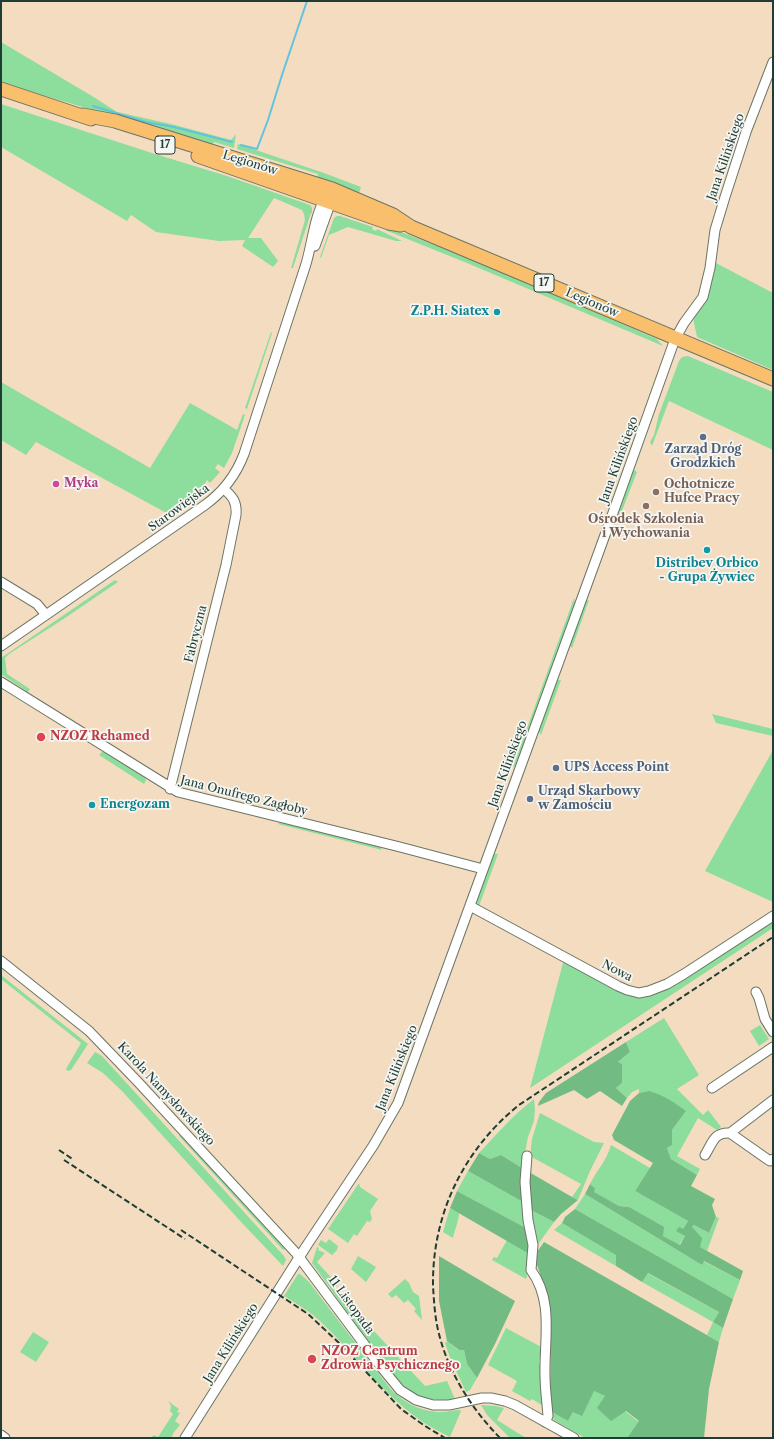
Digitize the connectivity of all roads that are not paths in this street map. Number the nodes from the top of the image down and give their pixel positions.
1 (773, 62) edge
2 (1, 90) edge
3 (329, 196) junction
4 (675, 339) junction
5 (773, 379) edge
6 (224, 489) junction
7 (1, 582) edge
8 (46, 615) junction
9 (1, 646) edge
10 (1, 682) edge
11 (170, 789) junction
12 (483, 869) junction
13 (470, 906) junction
14 (773, 916) edge
15 (1, 961) edge
16 (756, 992) dead end
17 (773, 1032) edge
18 (773, 1047) edge
19 (712, 1088) dead end
20 (773, 1100) edge
21 (730, 1132) junction
22 (705, 1155) dead end
23 (527, 1156) dead end
24 (773, 1159) edge
25 (300, 1257) junction
26 (546, 1422) junction
27 (1, 1436) edge
28 (5, 1438) edge
29 (185, 1438) edge
30 (574, 1438) edge

1 - 4 street, Jana Kilińskiego
2 - 3 highway, Legionów / 17
3 - 4 highway, Legionów / 17
3 - 6 street, Starowiejska
4 - 5 highway, Legionów / 17
4 - 12 street, Jana Kilińskiego
6 - 8 street, Starowiejska
6 - 11 street, Fabryczna
7 - 8 street
8 - 9 street, Starowiejska
10 - 11 street, Jana Onufrego Zagłoby
11 - 12 street, Jana Onufrego Zagłoby
12 - 13 street, Jana Kilińskiego
13 - 14 street, Nowa
13 - 25 street, Jana Kilińskiego
15 - 25 street, Karola Namysłowskiego
16 - 17 street
18 - 19 street
20 - 21 street
21 - 22 street
21 - 24 street
23 - 26 street
25 - 26 street, 11 Listopada
25 - 29 street, Jana Kilińskiego
26 - 30 street, 11 Listopada
27 - 28 street

